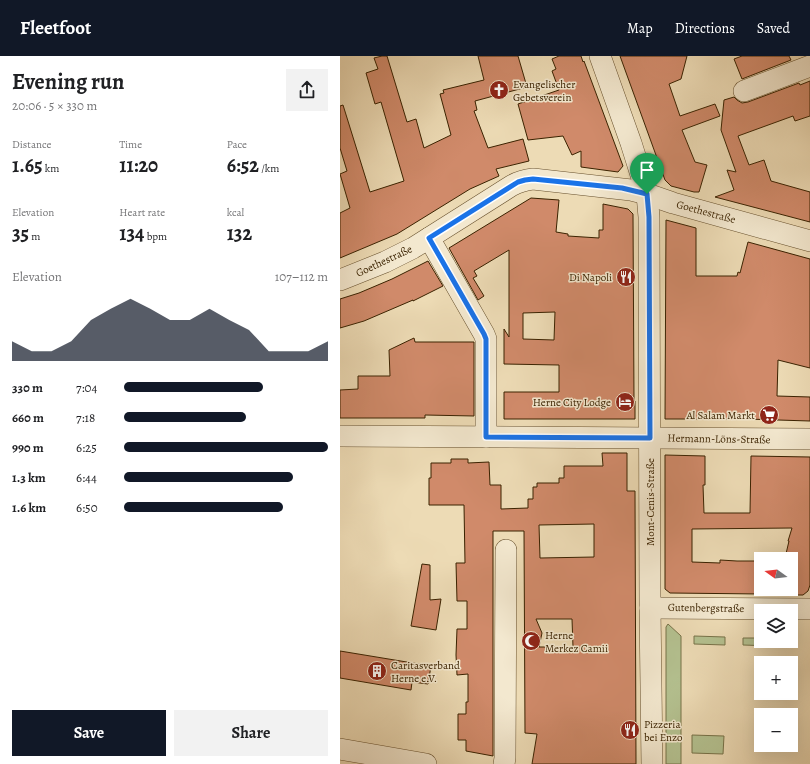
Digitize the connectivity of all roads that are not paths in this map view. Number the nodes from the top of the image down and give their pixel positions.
1 (600, 56) edge
2 (810, 66) edge
3 (744, 91) dead end
4 (647, 194) junction
5 (429, 238) junction
6 (810, 241) edge
7 (340, 280) edge
8 (340, 436) edge
9 (486, 437) junction
10 (650, 438) junction
11 (810, 439) edge
12 (506, 550) dead end
13 (650, 608) junction
14 (810, 609) edge
15 (340, 749) edge
16 (426, 764) edge
17 (504, 764) edge
18 (652, 764) edge

1 - 4 street, Mont-Cenis-Straße
2 - 3 street
4 - 5 street, Goethestraße
4 - 6 street, Goethestraße
4 - 10 street, Mont-Cenis-Straße
5 - 7 street, Goethestraße
5 - 9 street
8 - 9 street, Hermann-Löns-Straße
9 - 10 street, Hermann-Löns-Straße
10 - 11 street, Hermann-Löns-Straße
10 - 13 street, Mont-Cenis-Straße
12 - 17 street
13 - 14 street, Gutenbergstraße
13 - 18 street, Mont-Cenis-Straße
15 - 16 street

